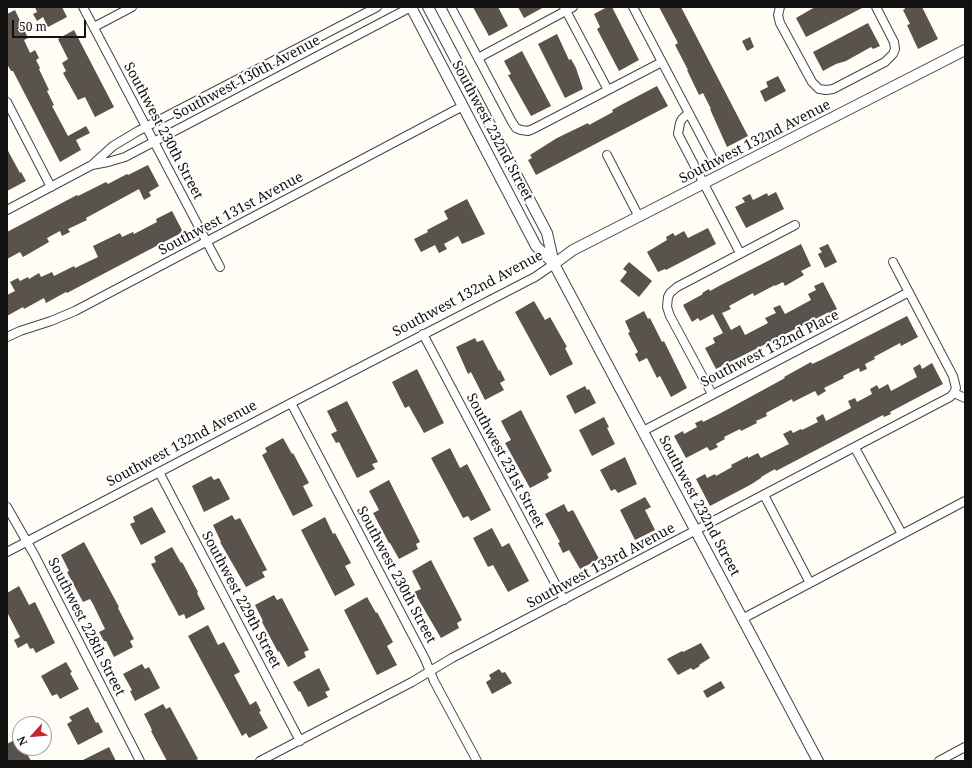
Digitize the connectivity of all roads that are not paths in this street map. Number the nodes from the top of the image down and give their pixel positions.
1 (83, 7) edge
2 (132, 7) edge
3 (377, 7) edge
4 (411, 7) edge
5 (428, 7) edge
6 (451, 7) edge
7 (633, 7) edge
8 (780, 7) edge
9 (876, 7) edge
10 (568, 8) edge
11 (94, 27) junction
12 (965, 50) edge
13 (478, 58) junction
14 (662, 62) junction
15 (608, 90) junction
16 (7, 102) edge
17 (463, 106) junction
18 (689, 113) junction
19 (146, 127) junction
20 (154, 141) junction
21 (607, 154) dead end
22 (712, 157) dead end
23 (92, 165) junction
24 (704, 184) junction
25 (51, 187) junction
26 (7, 210) edge
27 (639, 217) junction
28 (794, 225) dead end
29 (207, 242) junction
30 (740, 253) junction
31 (893, 262) dead end
32 (554, 264) junction
33 (220, 267) dead end
34 (909, 292) junction
35 (423, 334) junction
36 (7, 337) edge
37 (954, 393) junction
38 (712, 394) junction
39 (965, 398) edge
40 (290, 403) junction
41 (643, 431) junction
42 (855, 448) junction
43 (159, 472) junction
44 (764, 495) junction
45 (965, 501) edge
46 (7, 507) edge
47 (696, 530) junction
48 (902, 534) junction
49 (26, 542) junction
50 (7, 552) edge
51 (810, 583) junction
52 (564, 600) junction
53 (742, 618) junction
54 (431, 670) junction
55 (300, 741) junction
56 (965, 747) edge
57 (140, 761) edge
58 (260, 761) edge
59 (477, 761) edge
60 (818, 761) edge
61 (938, 761) edge

1 - 11 street, Southwest 230th Street
2 - 11 street
3 - 19 street, Southwest 130th Avenue
4 - 17 street, Southwest 232nd Street
4 - 20 street, Southwest 130th Avenue
5 - 32 street, Southwest 232nd Street
6 - 13 street
7 - 14 street
8 - 9 street
10 - 13 street
10 - 15 street
11 - 19 street, Southwest 230th Street
12 - 24 street, Southwest 132nd Avenue
13 - 15 street
14 - 15 street
14 - 18 street
16 - 25 street
17 - 29 street, Southwest 131st Avenue
17 - 32 street, Southwest 232nd Street
18 - 22 street
18 - 24 street
19 - 20 street, Southwest 230th Street
19 - 23 street, Southwest 130th Avenue
20 - 23 street, Southwest 130th Avenue
20 - 29 street, Southwest 230th Street
21 - 27 street
23 - 25 street, Southwest 130th Avenue
24 - 27 street, Southwest 132nd Avenue
24 - 30 street
25 - 26 street, Southwest 130th Avenue
27 - 32 street, Southwest 132nd Avenue
28 - 30 street
29 - 33 street, Southwest 230th Street
29 - 36 street, Southwest 131st Avenue
30 - 38 street
31 - 34 street
32 - 35 street, Southwest 132nd Avenue
32 - 41 street, Southwest 232nd Street
34 - 37 street
34 - 38 street, Southwest 132nd Place
35 - 40 street, Southwest 132nd Avenue
35 - 52 street, Southwest 231st Street
37 - 39 street
37 - 42 street, Southwest 133rd Avenue
38 - 41 street, Southwest 132nd Place
40 - 43 street, Southwest 132nd Avenue
40 - 54 street, Southwest 230th Street
41 - 47 street, Southwest 232nd Street
42 - 44 street, Southwest 133rd Avenue
42 - 48 street
43 - 49 street, Southwest 132nd Avenue
43 - 55 street, Southwest 229th Street
44 - 47 street, Southwest 133rd Avenue
44 - 51 street
45 - 48 street
46 - 49 street, Southwest 228th Street
47 - 52 street, Southwest 133rd Avenue
47 - 53 street, Southwest 232nd Street
48 - 51 street
49 - 50 street, Southwest 132nd Avenue
49 - 57 street, Southwest 228th Street
51 - 53 street
52 - 54 street, Southwest 133rd Avenue
53 - 60 street, Southwest 232nd Street
54 - 55 street, Southwest 133rd Avenue
54 - 59 street, Southwest 230th Street
55 - 58 street, Southwest 133rd Avenue
56 - 61 street

